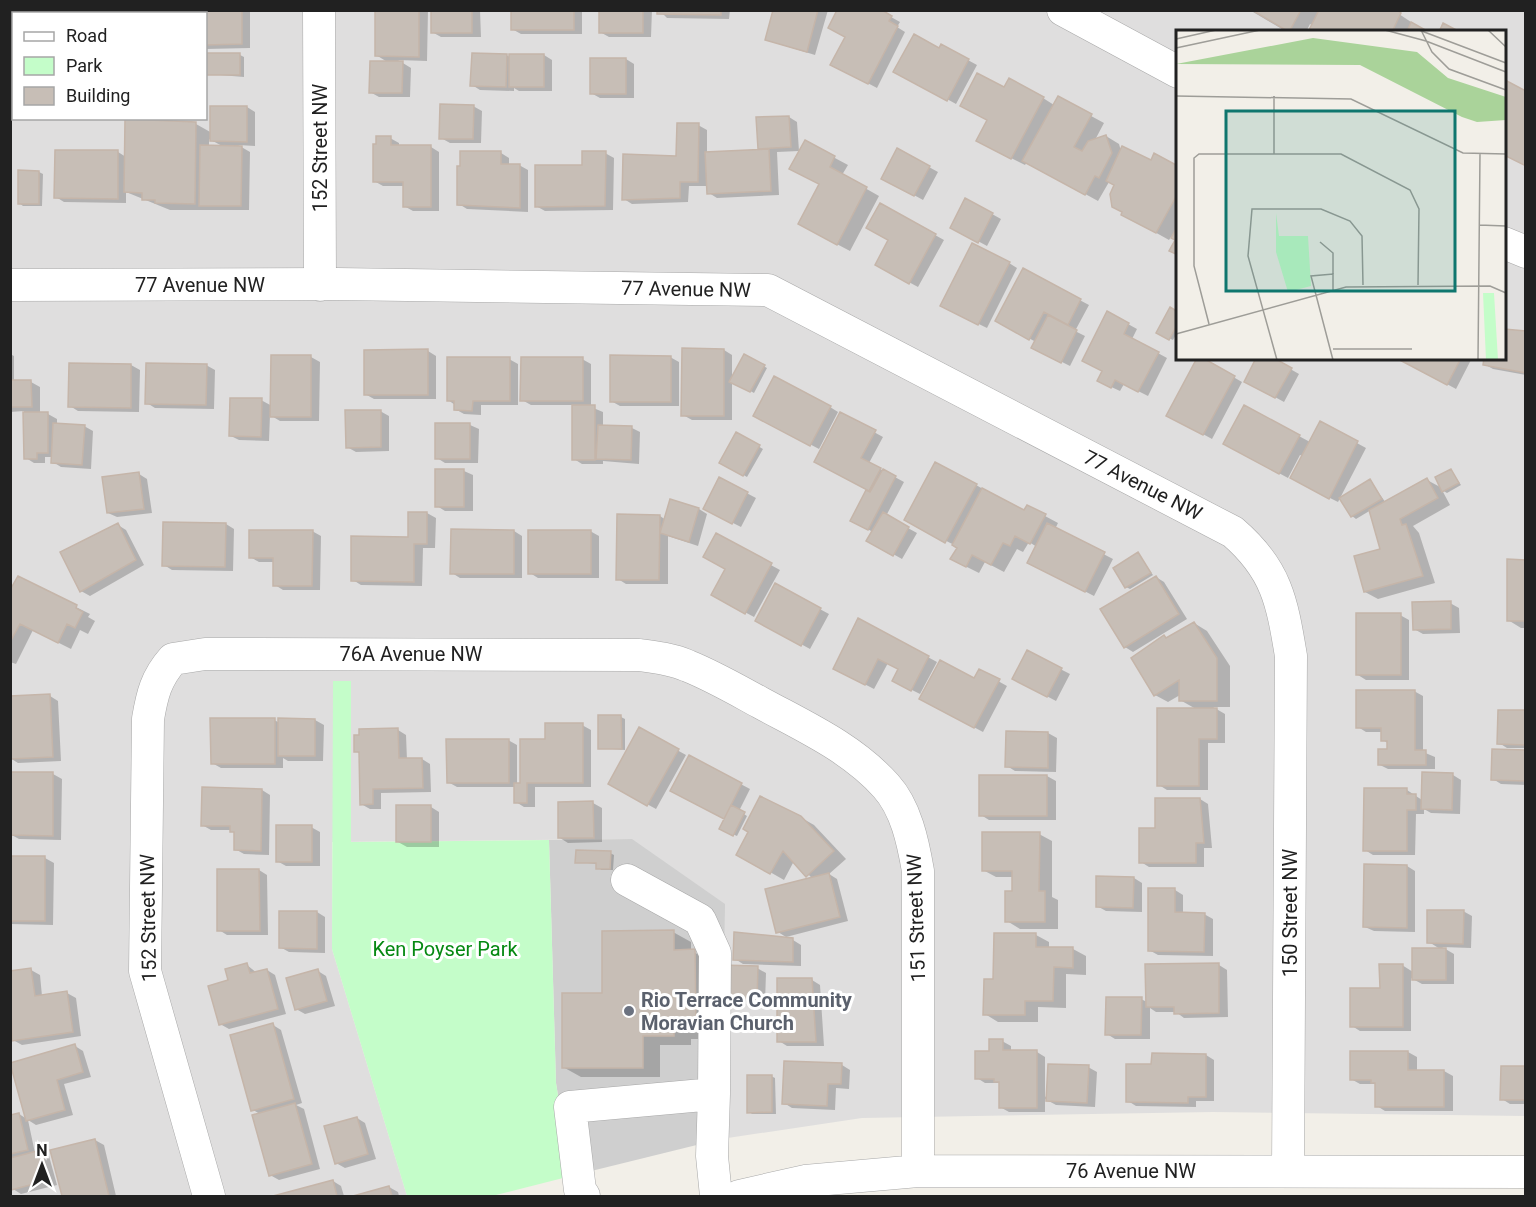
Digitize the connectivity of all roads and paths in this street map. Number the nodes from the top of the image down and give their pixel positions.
1 (320, 10) edge
2 (1063, 10) edge
3 (1176, 71) edge
4 (1506, 244) edge
5 (1526, 252) edge
6 (10, 285) edge
7 (320, 285) junction
8 (1291, 656) joint
9 (664, 658) joint
10 (164, 670) joint
11 (627, 880) dead end
12 (714, 1094) junction
13 (1288, 1170) junction
14 (918, 1171) junction
15 (1526, 1172) edge
16 (208, 1197) edge
17 (584, 1197) edge
18 (716, 1197) edge
19 (739, 1197) edge

1 - 7 street, 152 Street NW
2 - 3 street
4 - 5 street
6 - 7 street, 77 Avenue NW
7 - 8 street, 77 Avenue NW
8 - 13 street, 150 Street NW
9 - 10 street, 76A Avenue NW
9 - 14 street, 151 Street NW
10 - 16 street, 152 Street NW
11 - 12 street
12 - 17 street
12 - 18 street
13 - 14 street, 76 Avenue NW
13 - 15 street, 76 Avenue NW
14 - 19 street, 76 Avenue NW

